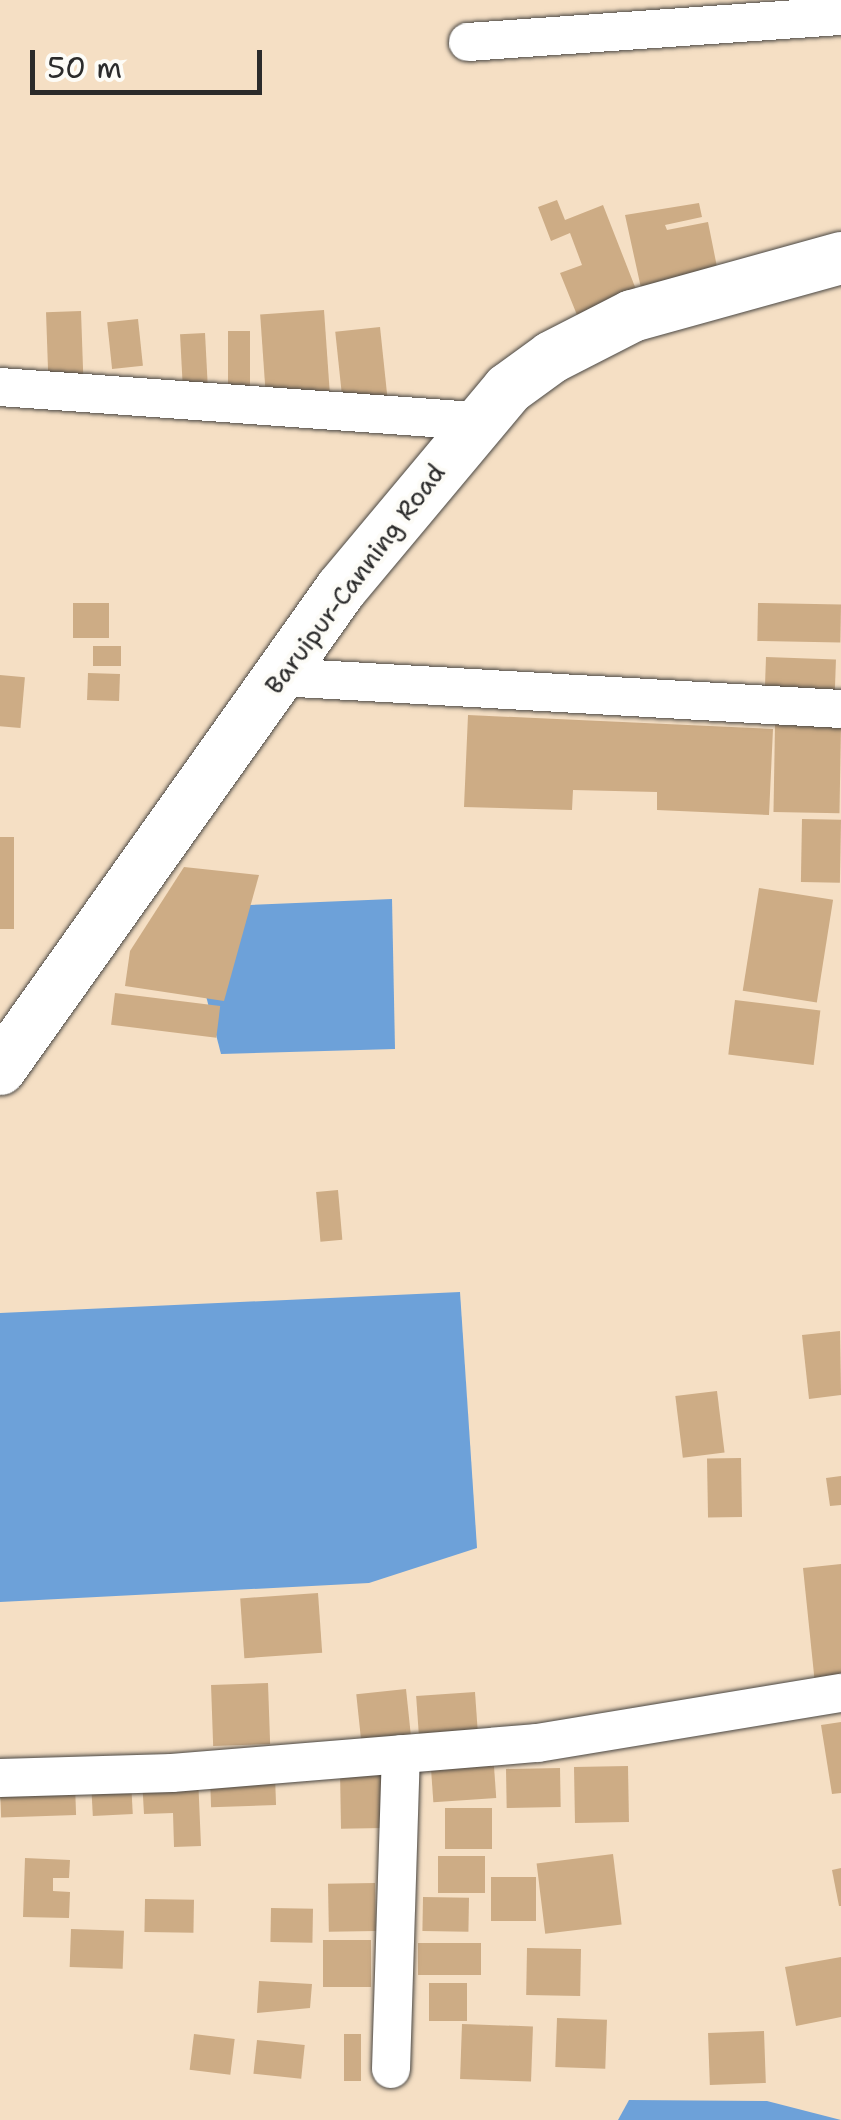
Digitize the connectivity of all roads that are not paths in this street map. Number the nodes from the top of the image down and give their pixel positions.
1 (841, 16) edge
2 (468, 42) dead end
3 (841, 258) edge
4 (0, 387) edge
5 (480, 421) junction
6 (279, 677) junction
7 (841, 709) edge
8 (0, 1069) edge
9 (841, 1693) edge
10 (401, 1754) junction
11 (0, 1778) edge
12 (391, 2069) dead end

1 - 2 street
3 - 5 main road, Baruipur-Canning Road
4 - 5 street
5 - 6 main road, Baruipur-Canning Road
6 - 7 street
6 - 8 main road, Baruipur-Canning Road
9 - 10 street
10 - 11 street
10 - 12 street

